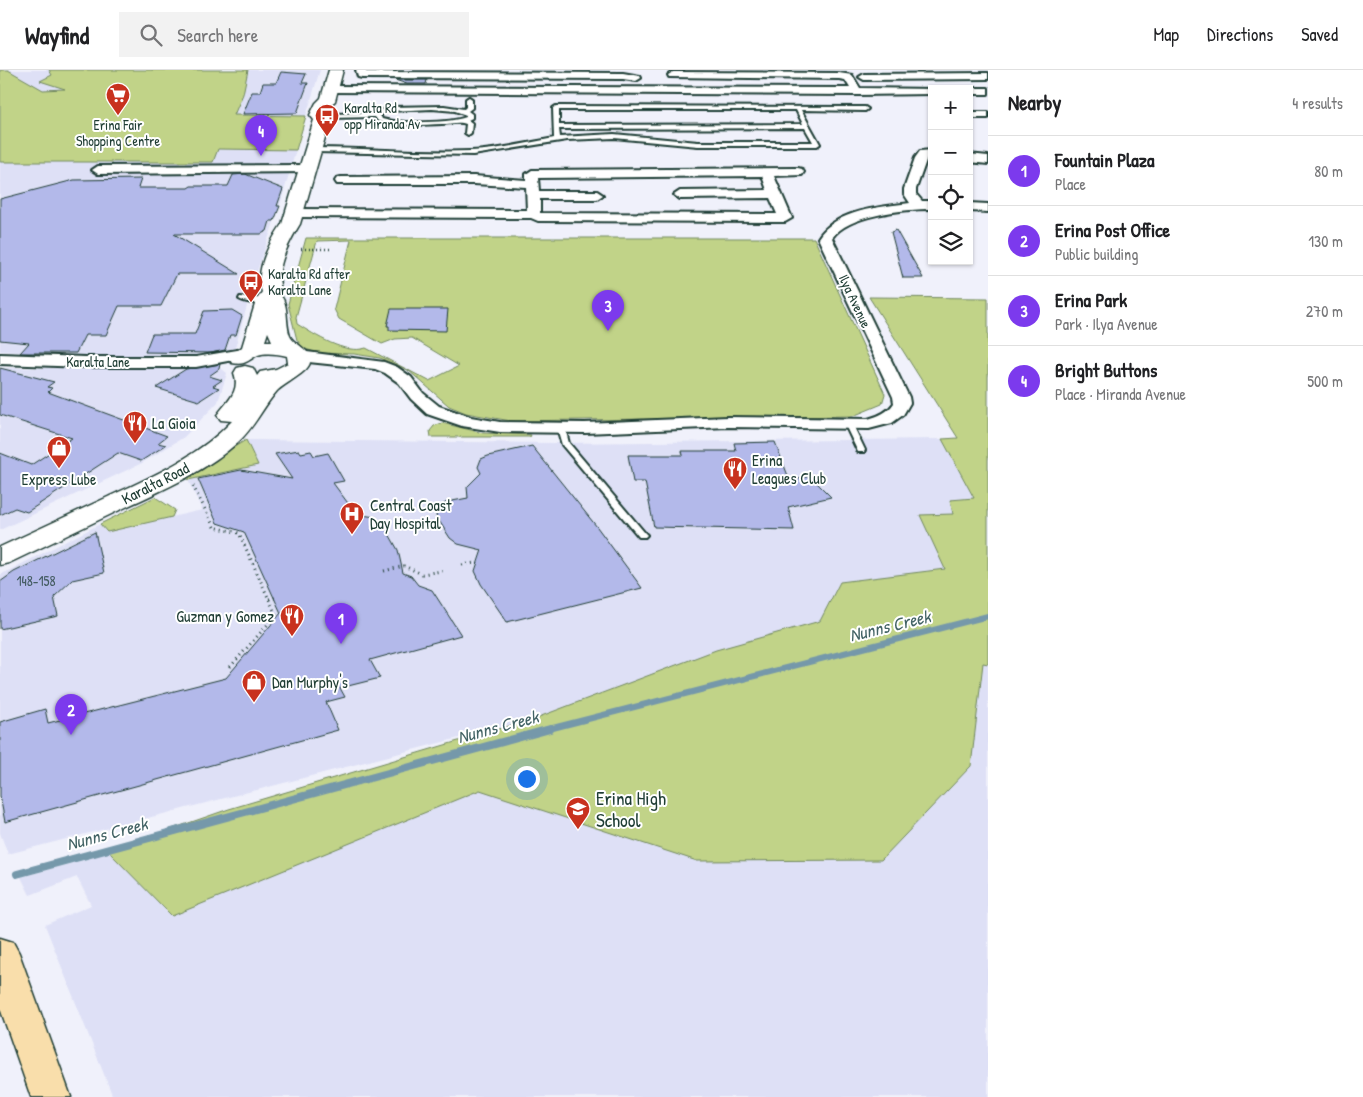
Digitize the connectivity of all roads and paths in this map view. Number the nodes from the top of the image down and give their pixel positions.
1 (336, 70) edge
2 (361, 70) edge
3 (424, 73) edge
4 (485, 73) edge
5 (676, 73) edge
6 (954, 73) edge
7 (988, 76) edge
8 (864, 77) dead end
9 (620, 91) junction
10 (655, 91) junction
11 (928, 91) edge
12 (973, 91) edge
13 (988, 91) edge
14 (858, 92) junction
15 (470, 100) dead end
16 (327, 107) junction
17 (797, 108) junction
18 (865, 109) dead end
19 (465, 111) junction
20 (376, 115) junction
21 (973, 115) edge
22 (988, 115) edge
23 (464, 121) junction
24 (807, 126) junction
25 (557, 127) junction
26 (468, 133) dead end
27 (558, 140) junction
28 (314, 150) junction
29 (928, 154) edge
30 (973, 158) edge
31 (988, 160) edge
32 (308, 169) junction
33 (98, 170) dead end
34 (766, 172) junction
35 (798, 172) dead end
36 (342, 181) dead end
37 (378, 181) junction
38 (533, 189) junction
39 (775, 194) junction
40 (597, 195) dead end
41 (680, 195) dead end
42 (925, 204) edge
43 (973, 207) edge
44 (988, 208) edge
45 (373, 213) junction
46 (534, 214) junction
47 (293, 218) junction
48 (301, 249) dead end
49 (332, 249) dead end
50 (249, 282) dead end
51 (269, 293) junction
52 (243, 299) dead end
53 (0, 359) edge
54 (245, 362) junction
55 (292, 363) junction
56 (843, 425) junction
57 (562, 428) junction
58 (861, 450) dead end
59 (189, 477) dead end
60 (642, 535) dead end
61 (0, 543) edge
62 (0, 558) edge
63 (475, 562) dead end
64 (462, 565) dead end
65 (384, 570) dead end
66 (442, 571) dead end
67 (275, 598) dead end
68 (269, 599) junction
69 (230, 667) dead end
70 (0, 953) edge
71 (50, 1097) edge

1 - 16 street, Karalta Road
2 - 3 street
3 - 4 street
4 - 9 street
5 - 10 street
5 - 14 street
6 - 7 street
6 - 8 street
9 - 10 street
9 - 16 street
10 - 14 street
11 - 14 street
12 - 13 street
15 - 19 lane
16 - 20 lane
16 - 28 street, Karalta Road
17 - 18 lane
17 - 24 lane
17 - 25 lane
19 - 20 lane
19 - 23 lane
20 - 23 lane
21 - 22 street
23 - 26 lane
24 - 25 lane
24 - 27 lane
25 - 27 lane
27 - 28 lane
28 - 32 street, Karalta Road
29 - 42 street
30 - 31 street
32 - 33 street
32 - 47 street, Karalta Road
34 - 35 street
34 - 38 street
34 - 39 street
36 - 37 street
37 - 38 street
37 - 45 street
38 - 40 street
38 - 46 street
39 - 41 street
39 - 46 street
42 - 56 street, Ilya Avenue
43 - 44 street
45 - 46 street
45 - 47 street
47 - 51 street, Karalta Road
48 - 49 path
50 - 51 lane
51 - 52 lane
51 - 54 street, Karalta Road
51 - 55 street
53 - 54 street, Karalta Lane
54 - 55 street
54 - 55 street
54 - 61 street, Karalta Road
55 - 57 street, Ilya Avenue
55 - 62 street, Karalta Road
56 - 57 street, Ilya Avenue
56 - 58 lane
57 - 60 lane
59 - 68 path
63 - 64 path
65 - 66 path
67 - 68 path
68 - 69 path
70 - 71 highway

